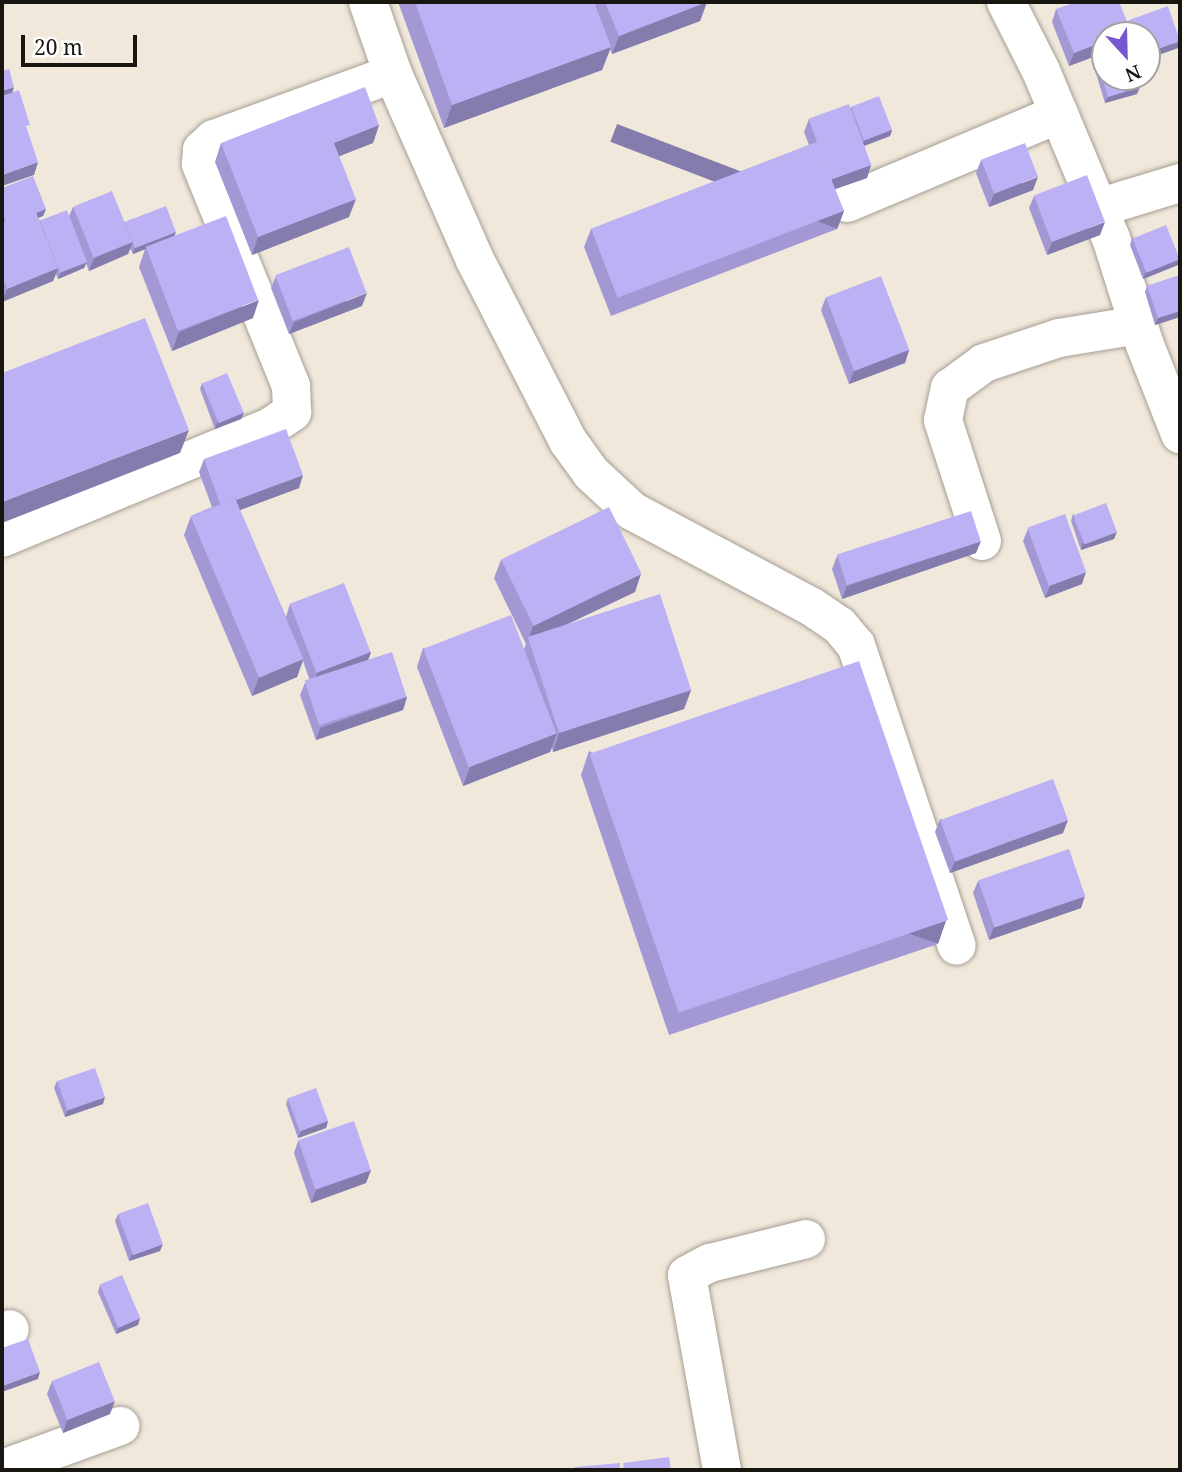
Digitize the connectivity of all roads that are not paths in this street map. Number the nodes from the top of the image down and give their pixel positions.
1 (369, 2) edge
2 (1006, 2) edge
3 (394, 74) junction
4 (1059, 114) junction
5 (1180, 183) edge
6 (847, 203) dead end
7 (1098, 208) junction
8 (1139, 325) junction
9 (1180, 434) edge
10 (2, 538) edge
11 (982, 541) edge
12 (957, 946) dead end
13 (806, 1239) dead end
14 (120, 1426) dead end
15 (2, 1469) edge
16 (722, 1470) edge

1 - 3 street
2 - 4 street
3 - 10 street
3 - 12 street
4 - 6 street
4 - 7 street
5 - 7 street
7 - 8 street
8 - 9 street
8 - 11 street
13 - 16 street
14 - 15 street

